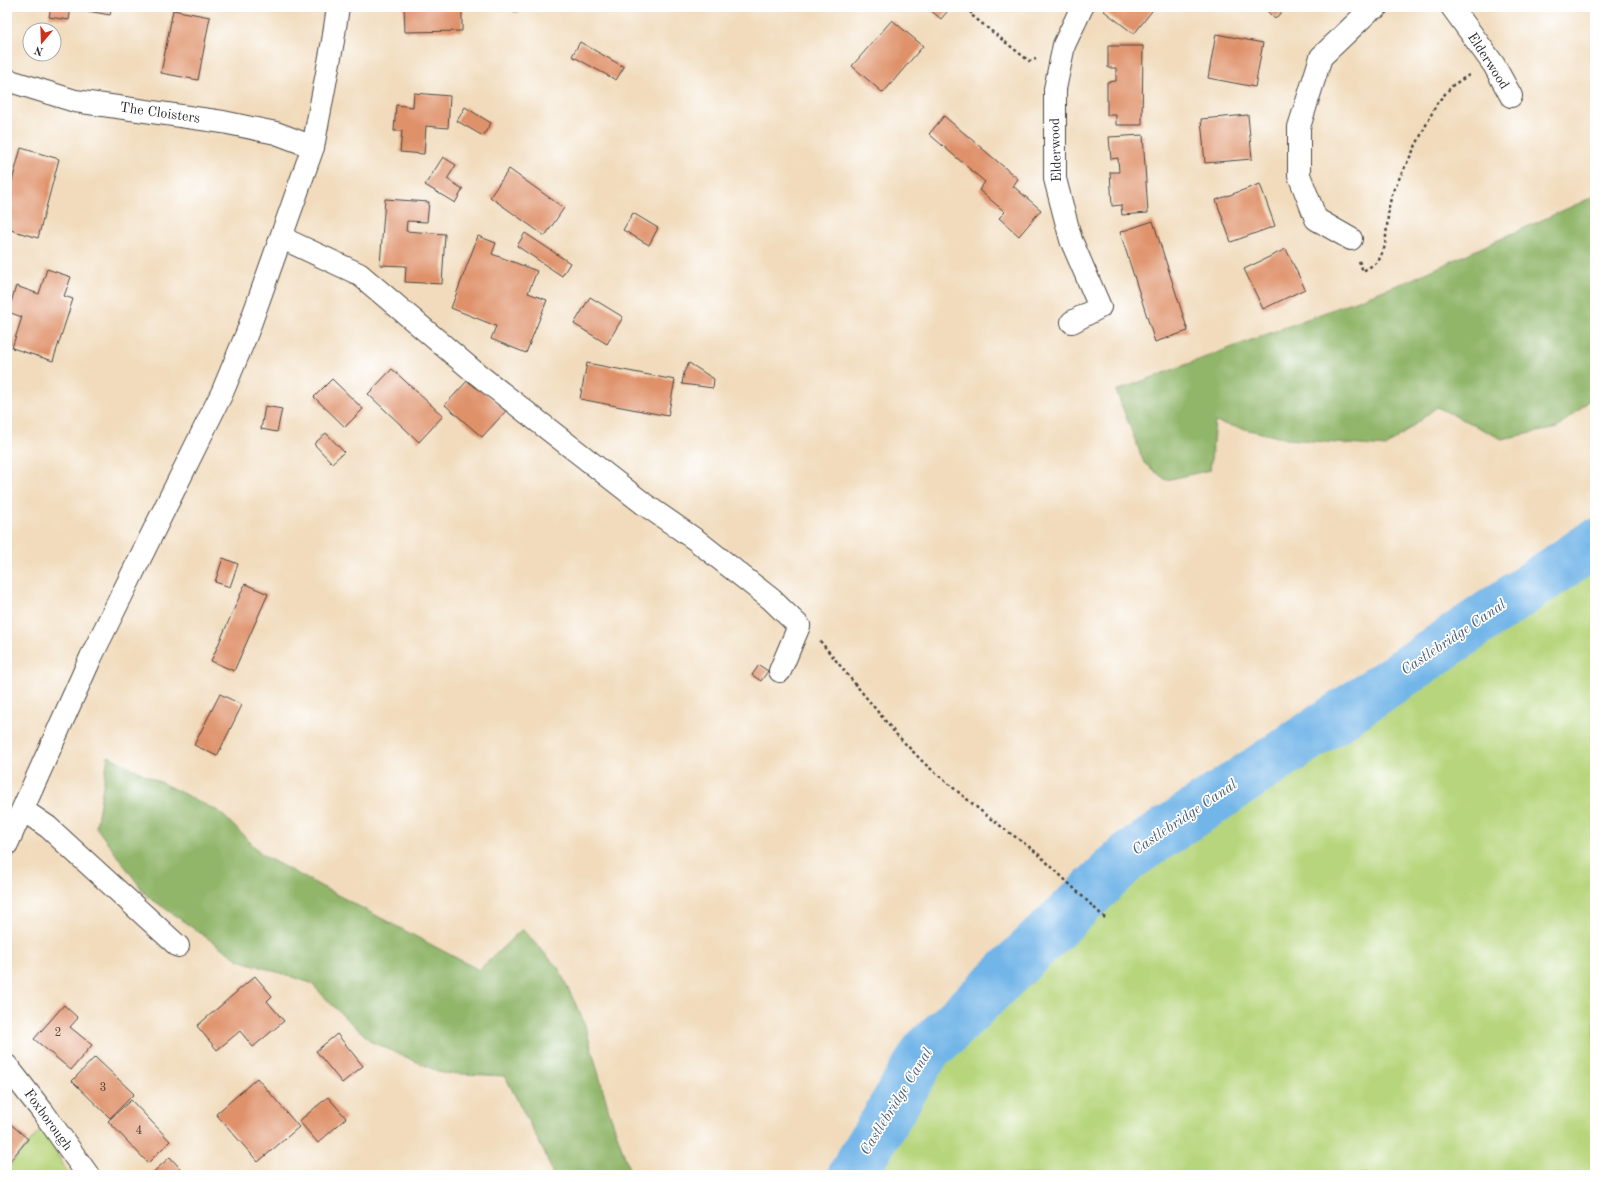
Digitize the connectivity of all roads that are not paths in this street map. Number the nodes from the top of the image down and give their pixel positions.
1 (338, 7) edge
2 (1082, 7) edge
3 (1377, 7) edge
4 (1452, 7) edge
5 (7, 80) edge
6 (1511, 96) dead end
7 (313, 147) junction
8 (282, 238) junction
9 (1351, 239) road end
10 (1072, 322) dead end
11 (780, 671) dead end
12 (23, 810) junction
13 (7, 844) edge
14 (178, 946) dead end
15 (7, 1066) edge
16 (88, 1175) edge

1 - 7 street
2 - 10 street, Elderwood
3 - 9 street
4 - 6 street, Elderwood
5 - 7 street, The Cloisters
7 - 8 street
8 - 11 street
8 - 12 street
12 - 13 street
12 - 14 street
15 - 16 street, Foxborough

